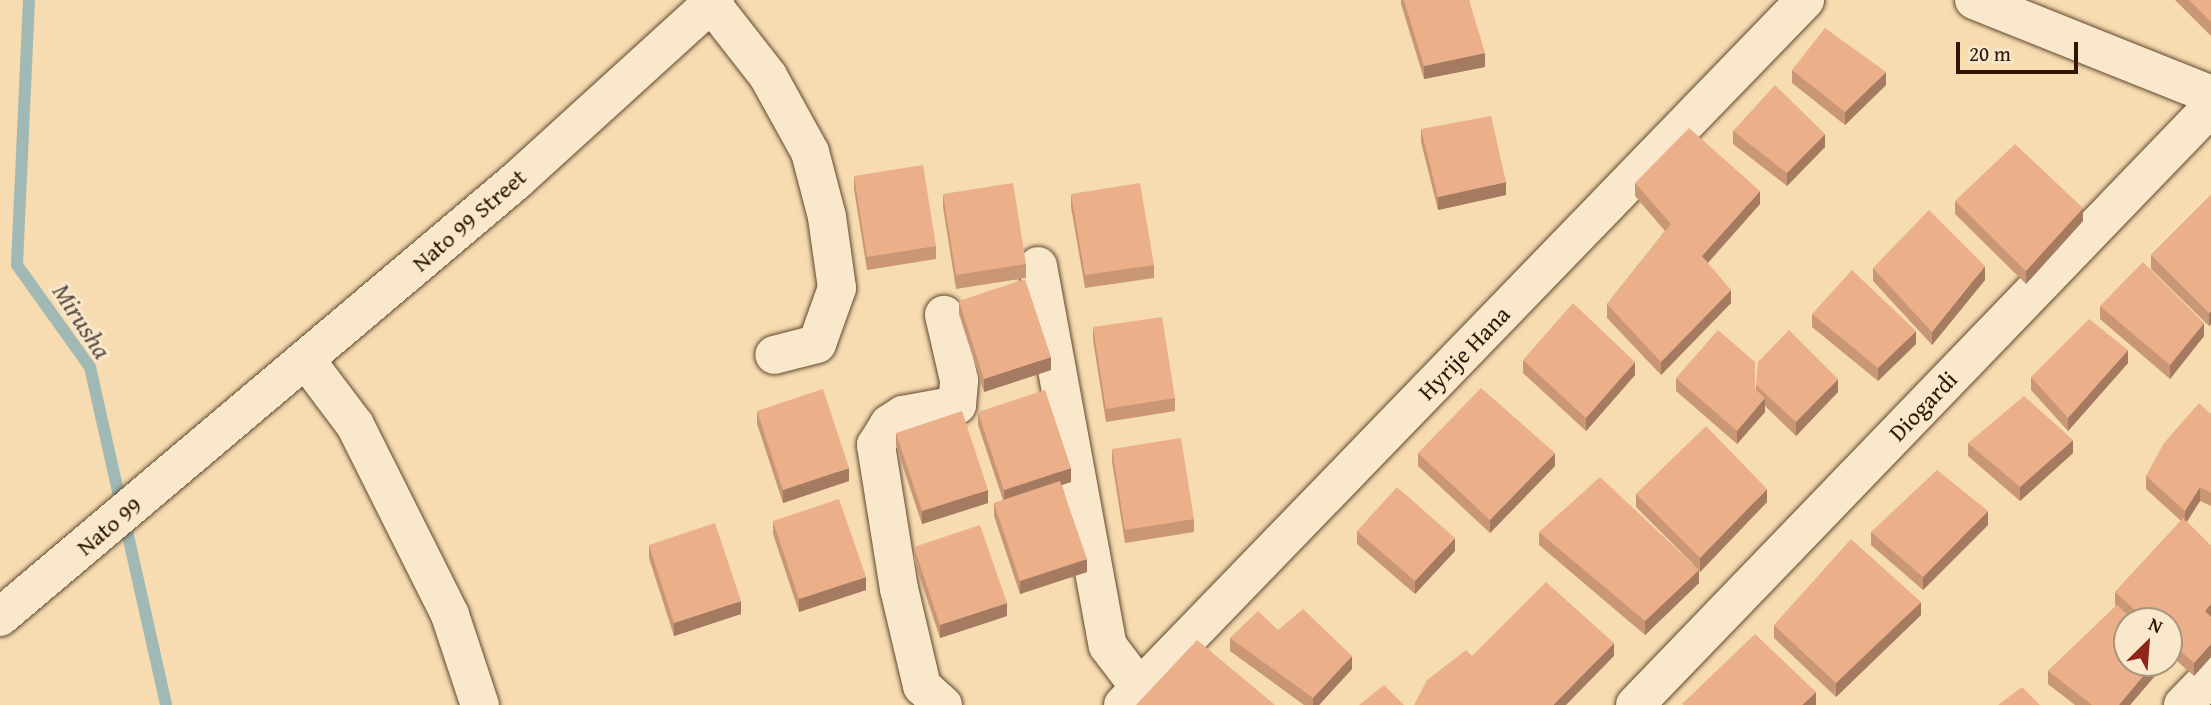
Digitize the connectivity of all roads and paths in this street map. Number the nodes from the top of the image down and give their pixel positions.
1 (1805, 0) edge
2 (1974, 0) edge
3 (713, 2) edge
4 (2211, 95) edge
5 (2211, 107) edge
6 (1038, 266) dead end
7 (944, 315) dead end
8 (774, 355) dead end
9 (306, 360) junction
10 (218, 435) joint
11 (0, 617) edge
12 (2211, 677) edge
13 (1131, 697) edge
14 (480, 705) edge
15 (943, 705) edge
16 (1635, 705) edge
17 (2183, 705) edge

1 - 13 street, Hyrije Hana
2 - 4 street
3 - 8 street
3 - 9 street, Nato 99 Street
5 - 16 street, Diogardi
6 - 13 street
7 - 15 street
9 - 10 street, Nato 99 Street
9 - 14 street
10 - 11 street, Nato 99
12 - 17 street

